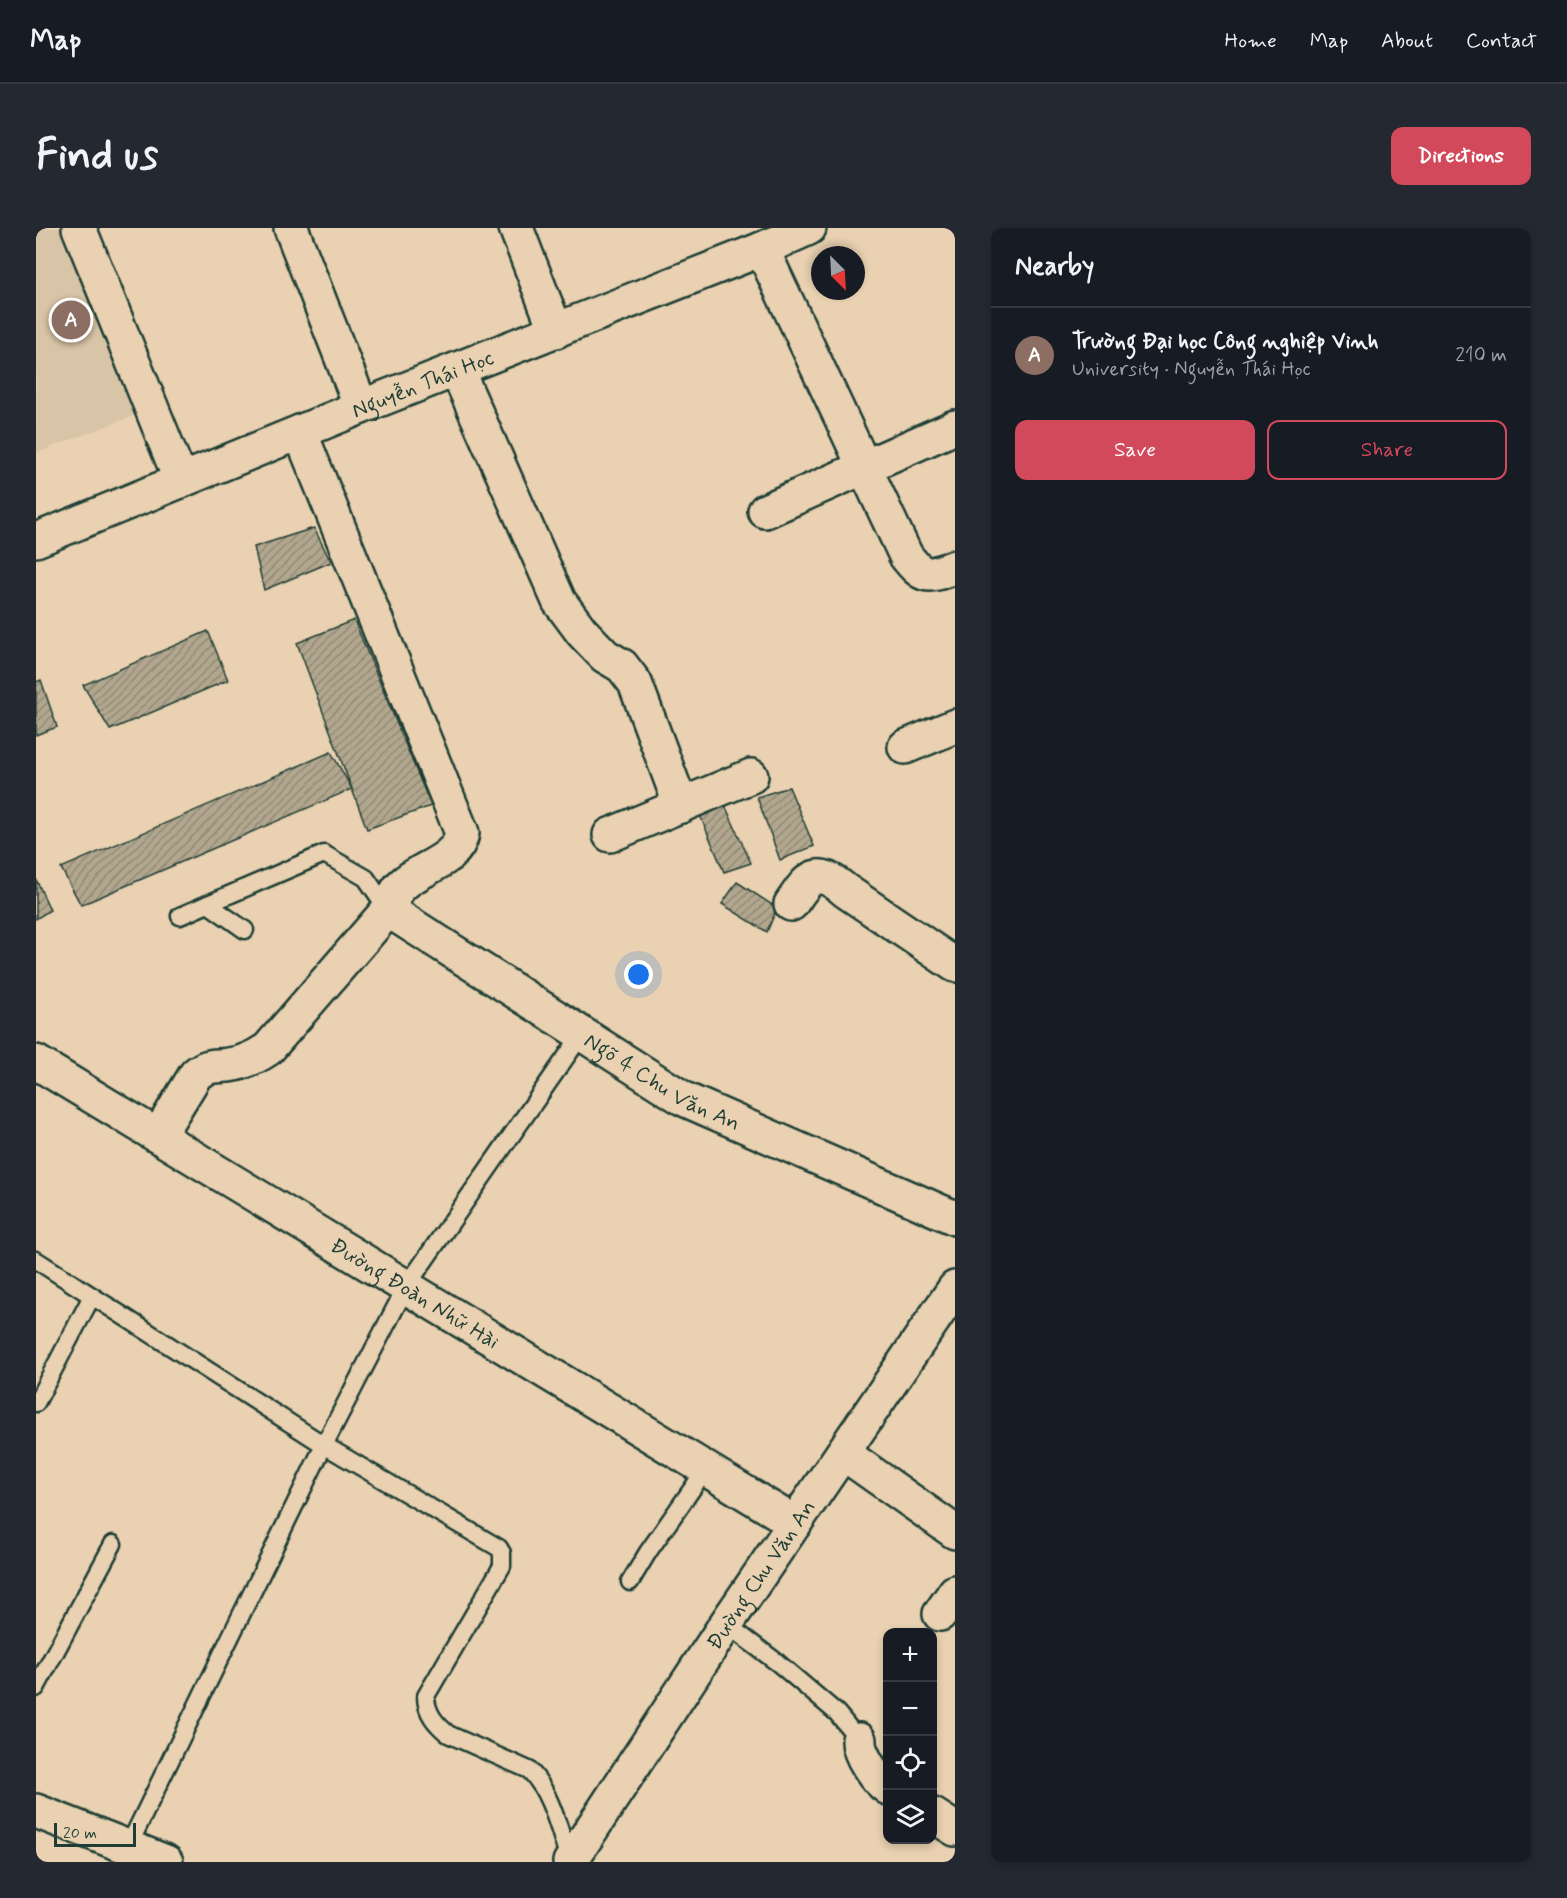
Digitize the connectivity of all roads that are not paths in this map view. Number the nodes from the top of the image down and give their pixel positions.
1 (78, 228) edge
2 (291, 228) edge
3 (516, 228) edge
4 (809, 228) edge
5 (762, 249) junction
6 (556, 331) junction
7 (457, 370) junction
8 (361, 407) junction
9 (955, 427) edge
10 (300, 432) junction
11 (864, 468) junction
12 (181, 481) junction
13 (765, 511) dead end
14 (36, 540) edge
15 (955, 567) edge
16 (955, 726) edge
17 (905, 747) dead end
18 (751, 776) dead end
19 (681, 806) junction
20 (610, 835) dead end
21 (208, 904) junction
22 (791, 904) dead end
23 (388, 910) junction
24 (180, 916) dead end
25 (245, 930) dead end
26 (955, 965) edge
27 (582, 1034) junction
28 (36, 1062) edge
29 (158, 1136) junction
30 (955, 1218) edge
31 (36, 1260) edge
32 (406, 1287) junction
33 (955, 1288) edge
34 (92, 1296) junction
35 (36, 1402) edge
36 (324, 1445) junction
37 (843, 1453) junction
38 (706, 1469) junction
39 (795, 1523) junction
40 (955, 1532) edge
41 (113, 1544) dead end
42 (630, 1582) dead end
43 (726, 1624) junction
44 (36, 1688) edge
45 (859, 1740) joint
46 (883, 1785) edge
47 (36, 1811) edge
48 (937, 1818) edge
49 (955, 1829) edge
50 (147, 1856) edge
51 (570, 1862) edge

1 - 12 street
2 - 8 street
3 - 6 street
4 - 5 street, Nguyễn Thái Học
5 - 6 street, Nguyễn Thái Học
5 - 11 street
6 - 7 street, Nguyễn Thái Học
7 - 8 street, Nguyễn Thái Học
7 - 19 street
8 - 10 street, Nguyễn Thái Học
9 - 11 street
10 - 12 street, Nguyễn Thái Học
10 - 23 street
11 - 13 street
11 - 15 street
12 - 14 street, Nguyễn Thái Học
16 - 17 street
18 - 19 street
19 - 20 street
21 - 23 lane
21 - 24 lane
21 - 25 lane
22 - 26 street
23 - 27 street, Ngõ 4 Chu Văn An
23 - 29 street
27 - 30 street, Ngõ 4 Chu Văn An
27 - 32 lane
28 - 29 street, Đường Đoàn Nhữ Hài
29 - 32 street, Đường Đoàn Nhữ Hài
31 - 34 lane
32 - 36 lane
32 - 38 street, Đường Đoàn Nhữ Hài
33 - 37 street, Đường Chu Văn An
34 - 35 lane
34 - 36 lane
36 - 50 lane
36 - 51 lane
37 - 39 street, Đường Chu Văn An
37 - 40 street
38 - 39 street, Đường Đoàn Nhữ Hài
38 - 42 lane
39 - 43 street, Đường Chu Văn An
41 - 44 lane
43 - 45 lane
43 - 51 street, Đường Chu Văn An
45 - 46 street
47 - 50 street
48 - 49 street

